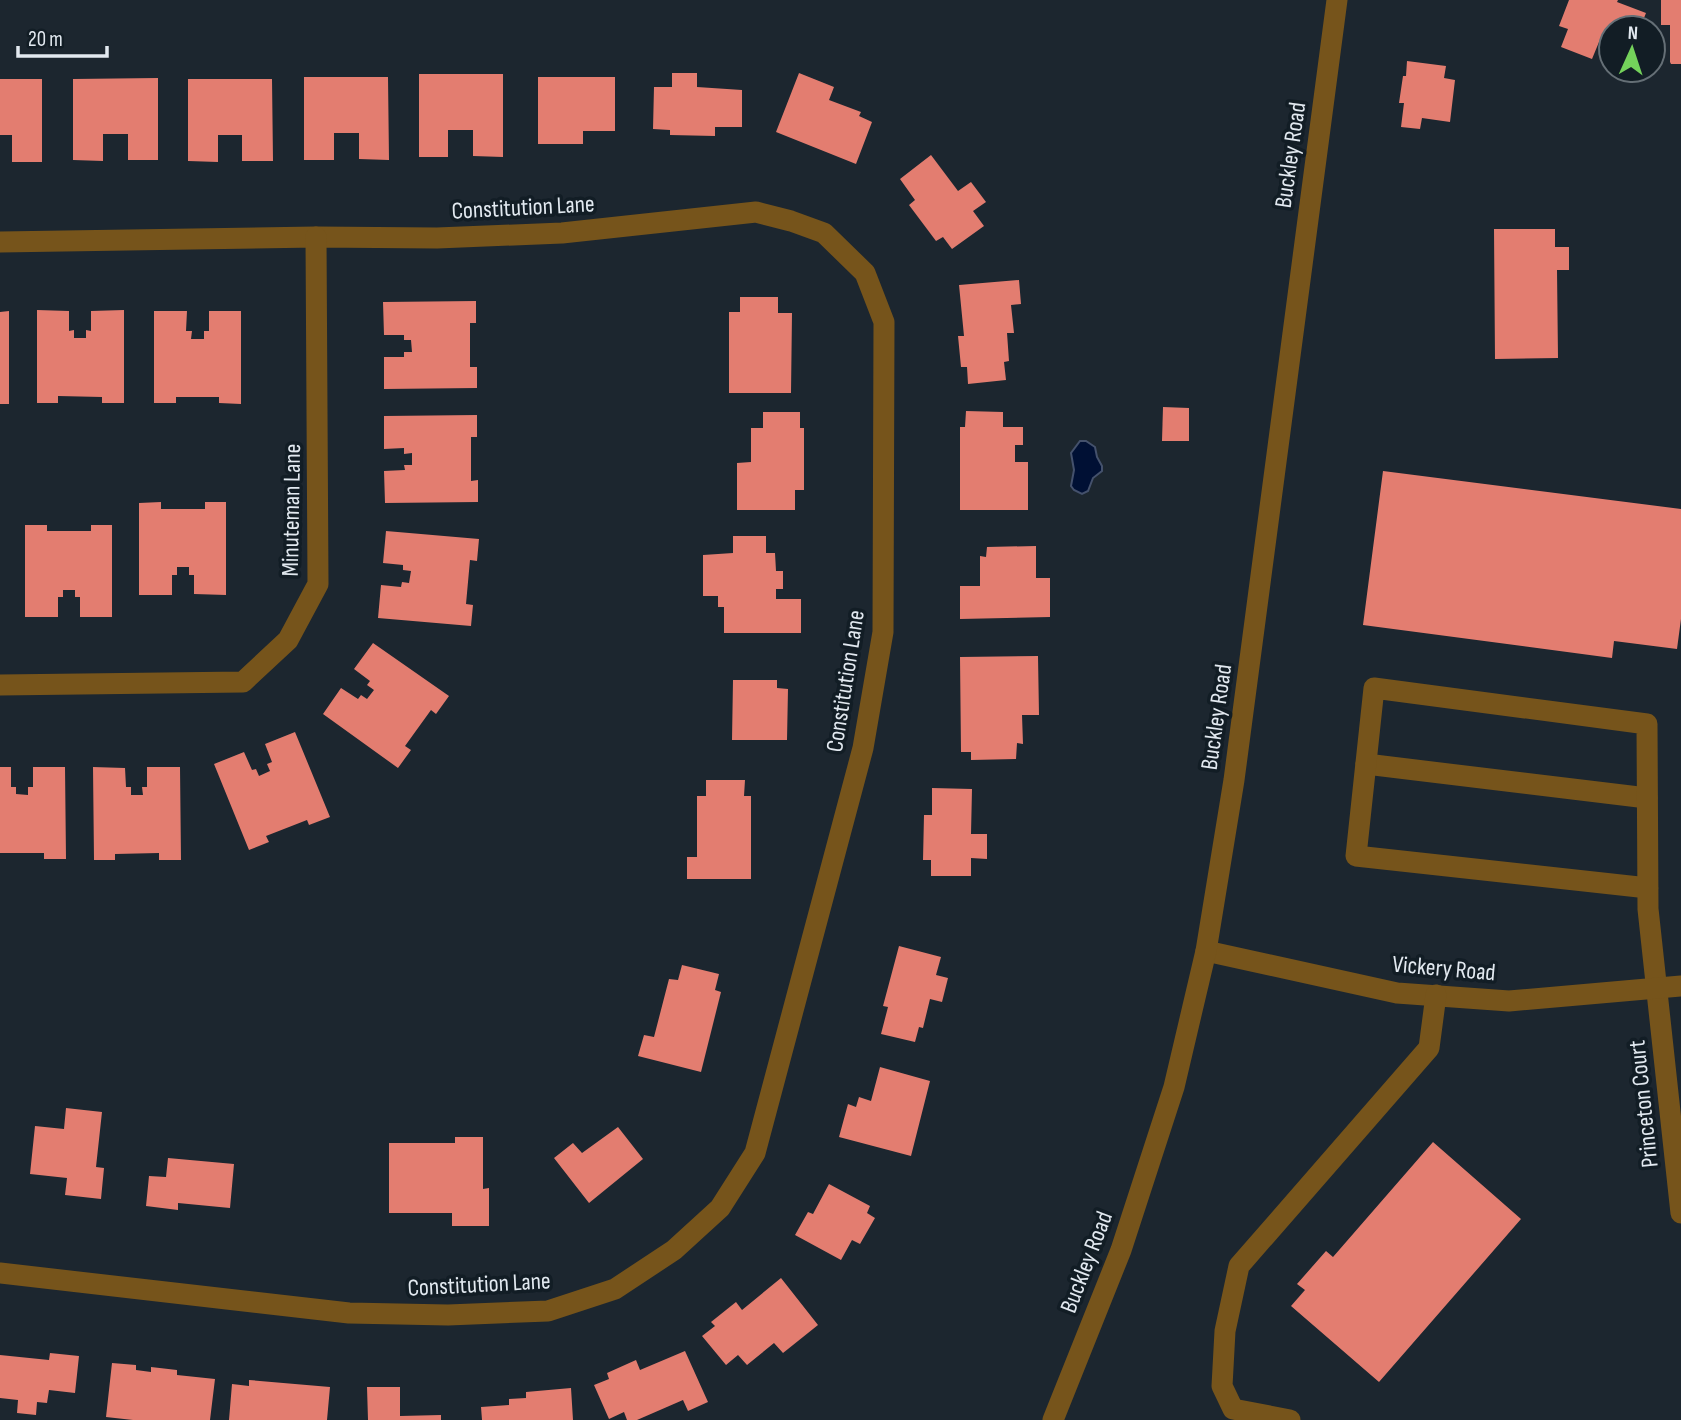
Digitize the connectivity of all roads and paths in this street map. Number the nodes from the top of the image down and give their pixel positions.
1 (1337, 0) edge
2 (316, 237) junction
3 (0, 242) edge
4 (0, 685) edge
5 (1366, 764) junction
6 (1647, 798) junction
7 (1648, 888) junction
8 (1206, 951) junction
9 (1681, 986) edge
10 (1657, 989) junction
11 (1436, 995) junction
12 (1681, 1213) edge
13 (0, 1273) edge
14 (1053, 1420) edge
15 (1290, 1420) edge

1 - 8 street, Buckley Road
2 - 3 street, Constitution Lane
2 - 4 street, Minuteman Lane
2 - 13 street, Constitution Lane
5 - 6 street
5 - 6 street, Princeton Court
5 - 7 street
6 - 7 street, Princeton Court
7 - 10 street, Princeton Court
8 - 11 street, Vickery Road
8 - 14 street, Buckley Road
9 - 10 street, Vickery Road
10 - 11 street, Vickery Road
10 - 12 street, Princeton Court
11 - 15 street

